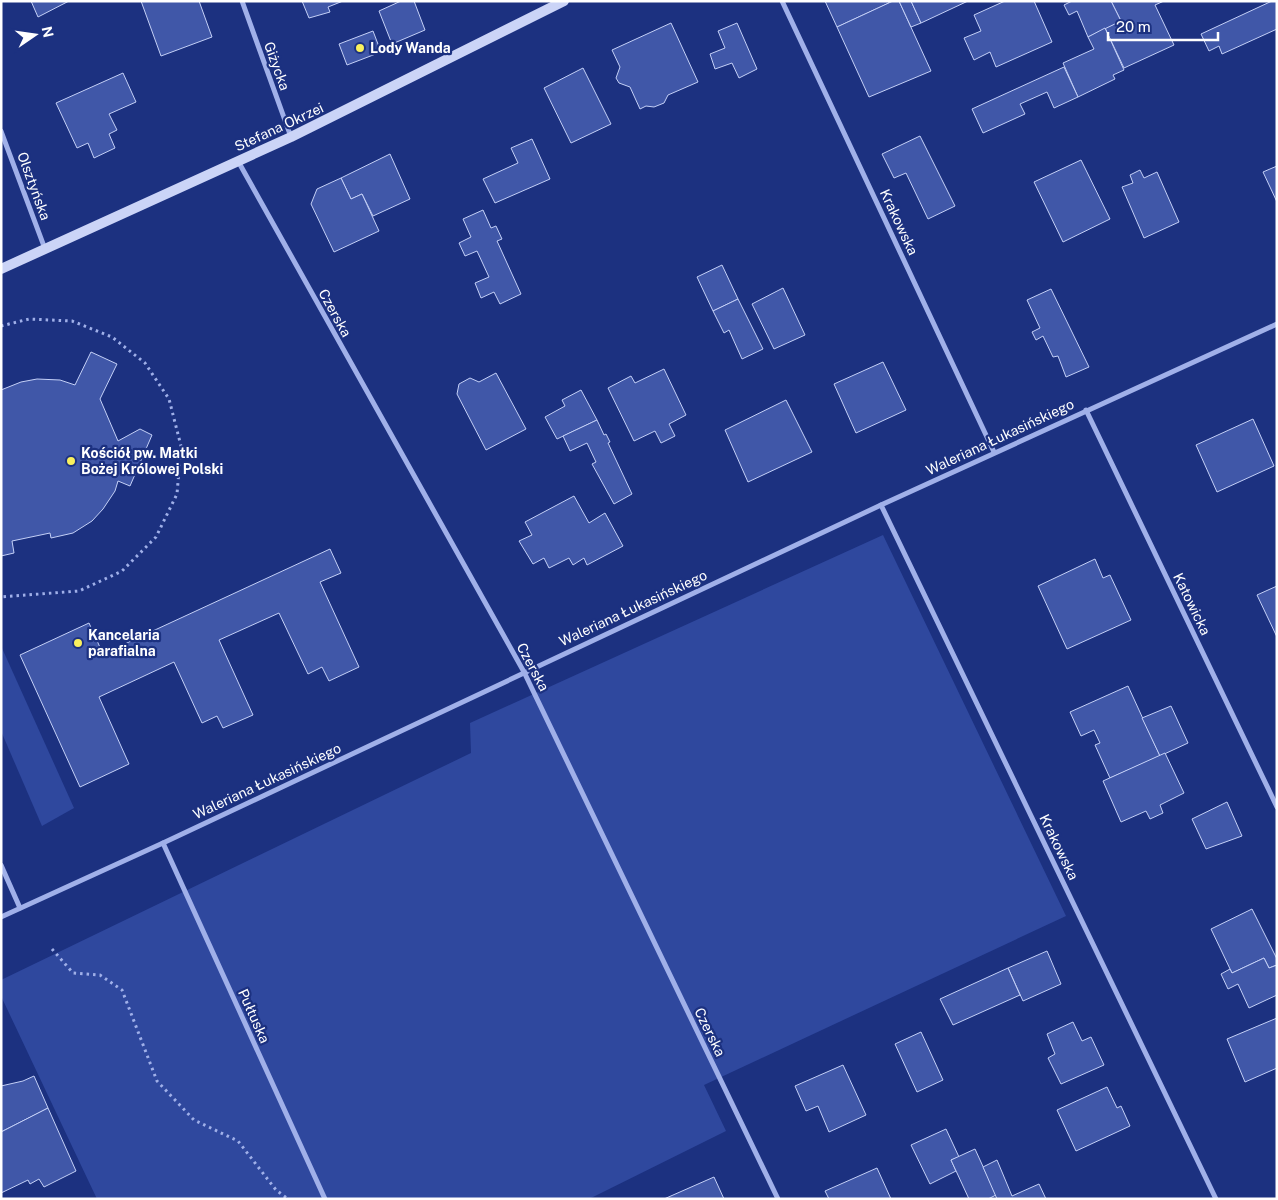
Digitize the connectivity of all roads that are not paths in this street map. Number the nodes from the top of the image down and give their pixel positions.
1 (242, 1) edge
2 (564, 1) edge
3 (782, 1) edge
4 (1, 131) edge
5 (291, 138) junction
6 (238, 161) junction
7 (45, 249) junction
8 (1, 269) edge
9 (1277, 324) edge
10 (1086, 410) junction
11 (994, 452) junction
12 (881, 504) junction
13 (524, 672) junction
14 (1277, 807) edge
15 (163, 843) junction
16 (1, 865) edge
17 (20, 908) junction
18 (1, 917) edge
19 (325, 1199) edge
20 (778, 1199) edge
21 (1216, 1199) edge

1 - 5 street, Giżycka
2 - 5 street, Stefana Okrzei
3 - 11 street, Krakowska
4 - 7 street, Olsztyńska
5 - 6 street, Stefana Okrzei
6 - 7 street, Stefana Okrzei
6 - 13 street, Czerska
7 - 8 street, Stefana Okrzei
9 - 10 street, Waleriana Łukasińskiego
10 - 11 street, Waleriana Łukasińskiego
10 - 14 street, Katowicka
11 - 12 street, Waleriana Łukasińskiego
12 - 13 street, Waleriana Łukasińskiego
12 - 21 street, Krakowska
13 - 15 street, Waleriana Łukasińskiego
13 - 20 street, Czerska
15 - 17 street, Waleriana Łukasińskiego
15 - 19 street, Pułtuska
16 - 17 street
17 - 18 street, Waleriana Łukasińskiego

